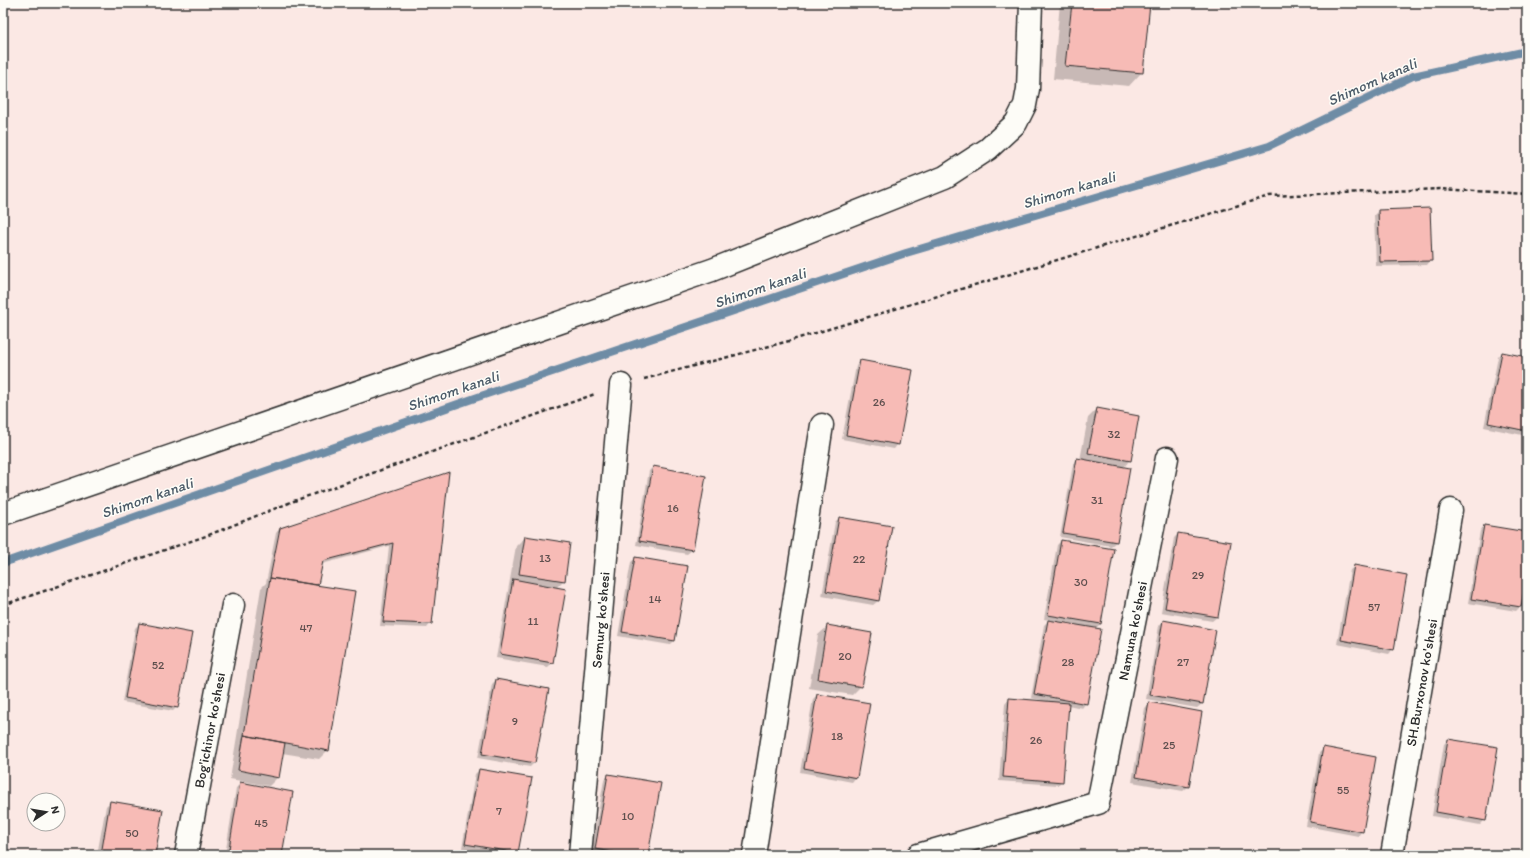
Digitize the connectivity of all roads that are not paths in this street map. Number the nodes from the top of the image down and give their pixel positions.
1 (1031, 3) edge
2 (621, 385) road end
3 (822, 425) dead end
4 (1167, 458) dead end
5 (1451, 510) dead end
6 (3, 514) edge
7 (233, 605) dead end
8 (976, 847) edge
9 (186, 855) edge
10 (580, 855) edge
11 (754, 855) edge
12 (918, 855) edge
13 (1392, 855) edge

1 - 6 street
2 - 10 street, Semurg ko'shesi
3 - 11 street
4 - 8 street, Namuna ko'shesi
5 - 13 street, SH.Burxonov ko'shesi
7 - 9 street, Bog'ichinor ko'shesi
8 - 12 street

